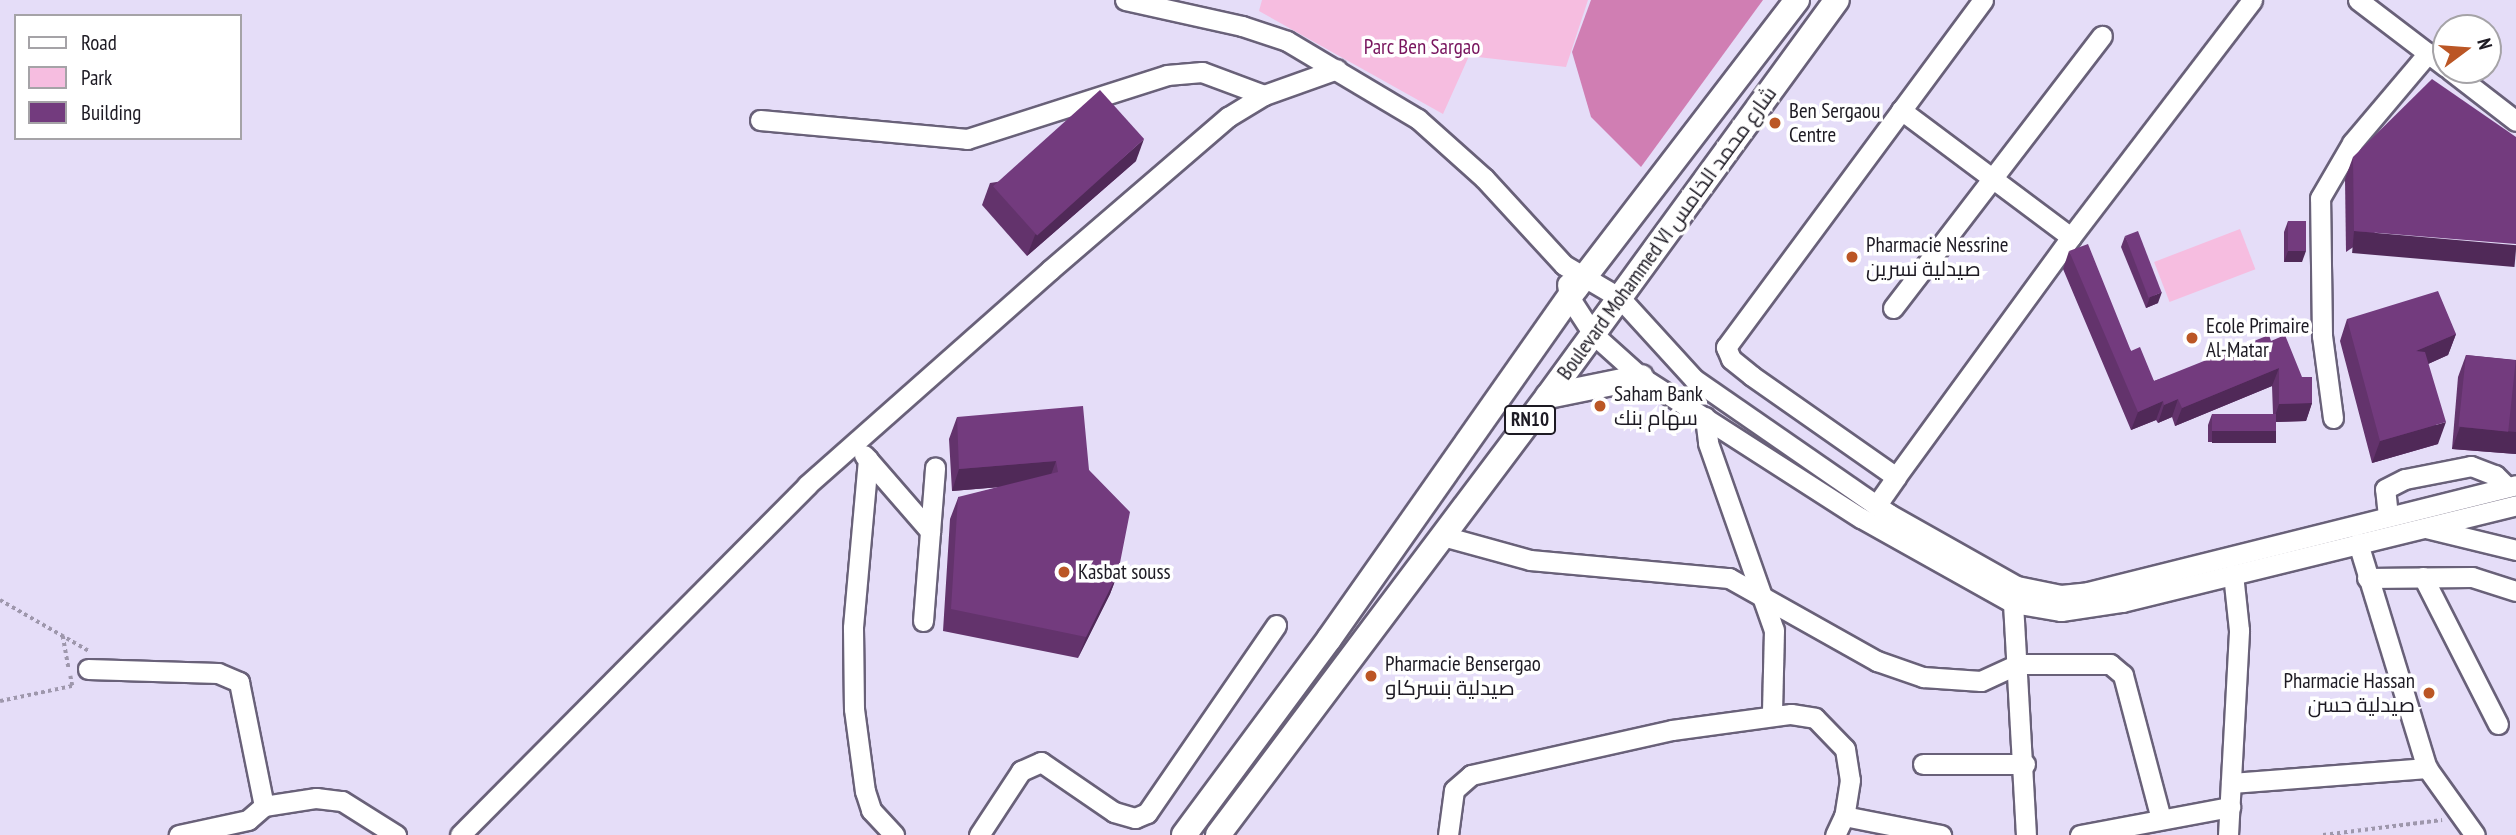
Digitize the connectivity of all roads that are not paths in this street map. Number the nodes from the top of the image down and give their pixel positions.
1 (1125, 0) edge
2 (1207, 0) edge
3 (1797, 0) edge
4 (1837, 0) edge
5 (1983, 0) edge
6 (2252, 0) edge
7 (2366, 2) edge
8 (1217, 20) junction
9 (2102, 36) dead end
10 (2428, 53) junction
11 (2432, 56) edge
12 (1337, 69) junction
13 (2469, 84) edge
14 (1264, 95) junction
15 (1901, 110) junction
16 (760, 121) dead end
17 (2516, 121) edge
18 (1995, 177) junction
19 (2071, 237) junction
20 (1564, 265) junction
21 (1586, 278) junction
22 (1569, 297) junction
23 (1620, 298) junction
24 (1893, 308) dead end
25 (1593, 334) junction
26 (1641, 377) junction
27 (1548, 396) junction
28 (1705, 417) junction
29 (2333, 418) dead end
30 (854, 444) junction
31 (868, 460) junction
32 (934, 467) dead end
33 (1896, 477) junction
34 (2511, 486) edge
35 (2516, 505) edge
36 (1876, 506) junction
37 (2388, 516) junction
38 (2422, 527) junction
39 (930, 531) junction
40 (1443, 536) junction
41 (2358, 543) junction
42 (2516, 551) edge
43 (2232, 575) junction
44 (2423, 576) junction
45 (2367, 578) junction
46 (2516, 591) edge
47 (1765, 598) junction
48 (2013, 603) junction
49 (923, 621) dead end
50 (1276, 625) dead end
51 (2018, 664) junction
52 (88, 668) road end
53 (1772, 714) junction
54 (2497, 724) dead end
55 (1923, 764) dead end
56 (2025, 764) junction
57 (2427, 768) junction
58 (2231, 783) junction
59 (264, 806) junction
60 (2230, 807) junction
61 (1844, 816) junction
62 (2161, 820) junction
63 (179, 835) edge
64 (396, 835) edge
65 (460, 835) edge
66 (894, 835) edge
67 (979, 835) edge
68 (1184, 835) edge
69 (1218, 835) edge
70 (1448, 835) edge
71 (1835, 835) edge
72 (1941, 835) edge
73 (2026, 835) edge
74 (2080, 835) edge
75 (2228, 835) edge
76 (2475, 835) edge

1 - 8 street
2 - 8 street
3 - 21 main road, Boulevard Mohammed VI شارع محمد الخامس / RN10
4 - 23 main road, Boulevard Mohammed VI شارع محمد الخامس / RN10
5 - 15 street
6 - 19 street
7 - 10 street
8 - 12 street
9 - 18 street
10 - 11 street
10 - 29 street
12 - 14 street
12 - 20 street
13 - 17 street
14 - 16 street
14 - 30 street
15 - 18 street
15 - 33 street
18 - 19 street
18 - 24 street
19 - 33 street
20 - 21 street
20 - 22 street
21 - 22 main road, Boulevard Mohammed VI شارع محمد الخامس / RN10
21 - 23 street
22 - 25 street
22 - 68 main road, Boulevard Mohammed VI شارع محمد الخامس / RN10
23 - 25 main road, Boulevard Mohammed VI شارع محمد الخامس / RN10
23 - 36 street
25 - 26 street
25 - 27 main road, Boulevard Mohammed VI شارع محمد الخامس / RN10
26 - 27 main road
26 - 28 street
27 - 40 main road, Boulevard Mohammed VI شارع محمد الخامس / RN10
28 - 47 street
28 - 48 street
30 - 31 street
30 - 65 street
31 - 39 street
31 - 66 street
32 - 39 street
33 - 36 street
34 - 37 street
34 - 37 street
35 - 38 street
36 - 37 street
38 - 41 street
38 - 42 street
39 - 49 street
40 - 47 street
40 - 69 main road, Boulevard Mohammed VI شارع محمد الخامس / RN10
41 - 43 street
41 - 45 street
43 - 48 street
43 - 58 street
44 - 45 street
44 - 46 street
44 - 54 street
45 - 57 street
47 - 51 street
47 - 53 street
48 - 51 street
50 - 67 street
51 - 56 street
51 - 62 street
52 - 59 street
53 - 61 street
53 - 70 street
55 - 56 street
56 - 73 street
57 - 58 street
57 - 76 street
58 - 60 street
59 - 63 street
59 - 64 street
60 - 62 street
60 - 75 street
61 - 71 street
61 - 72 street
62 - 74 street

